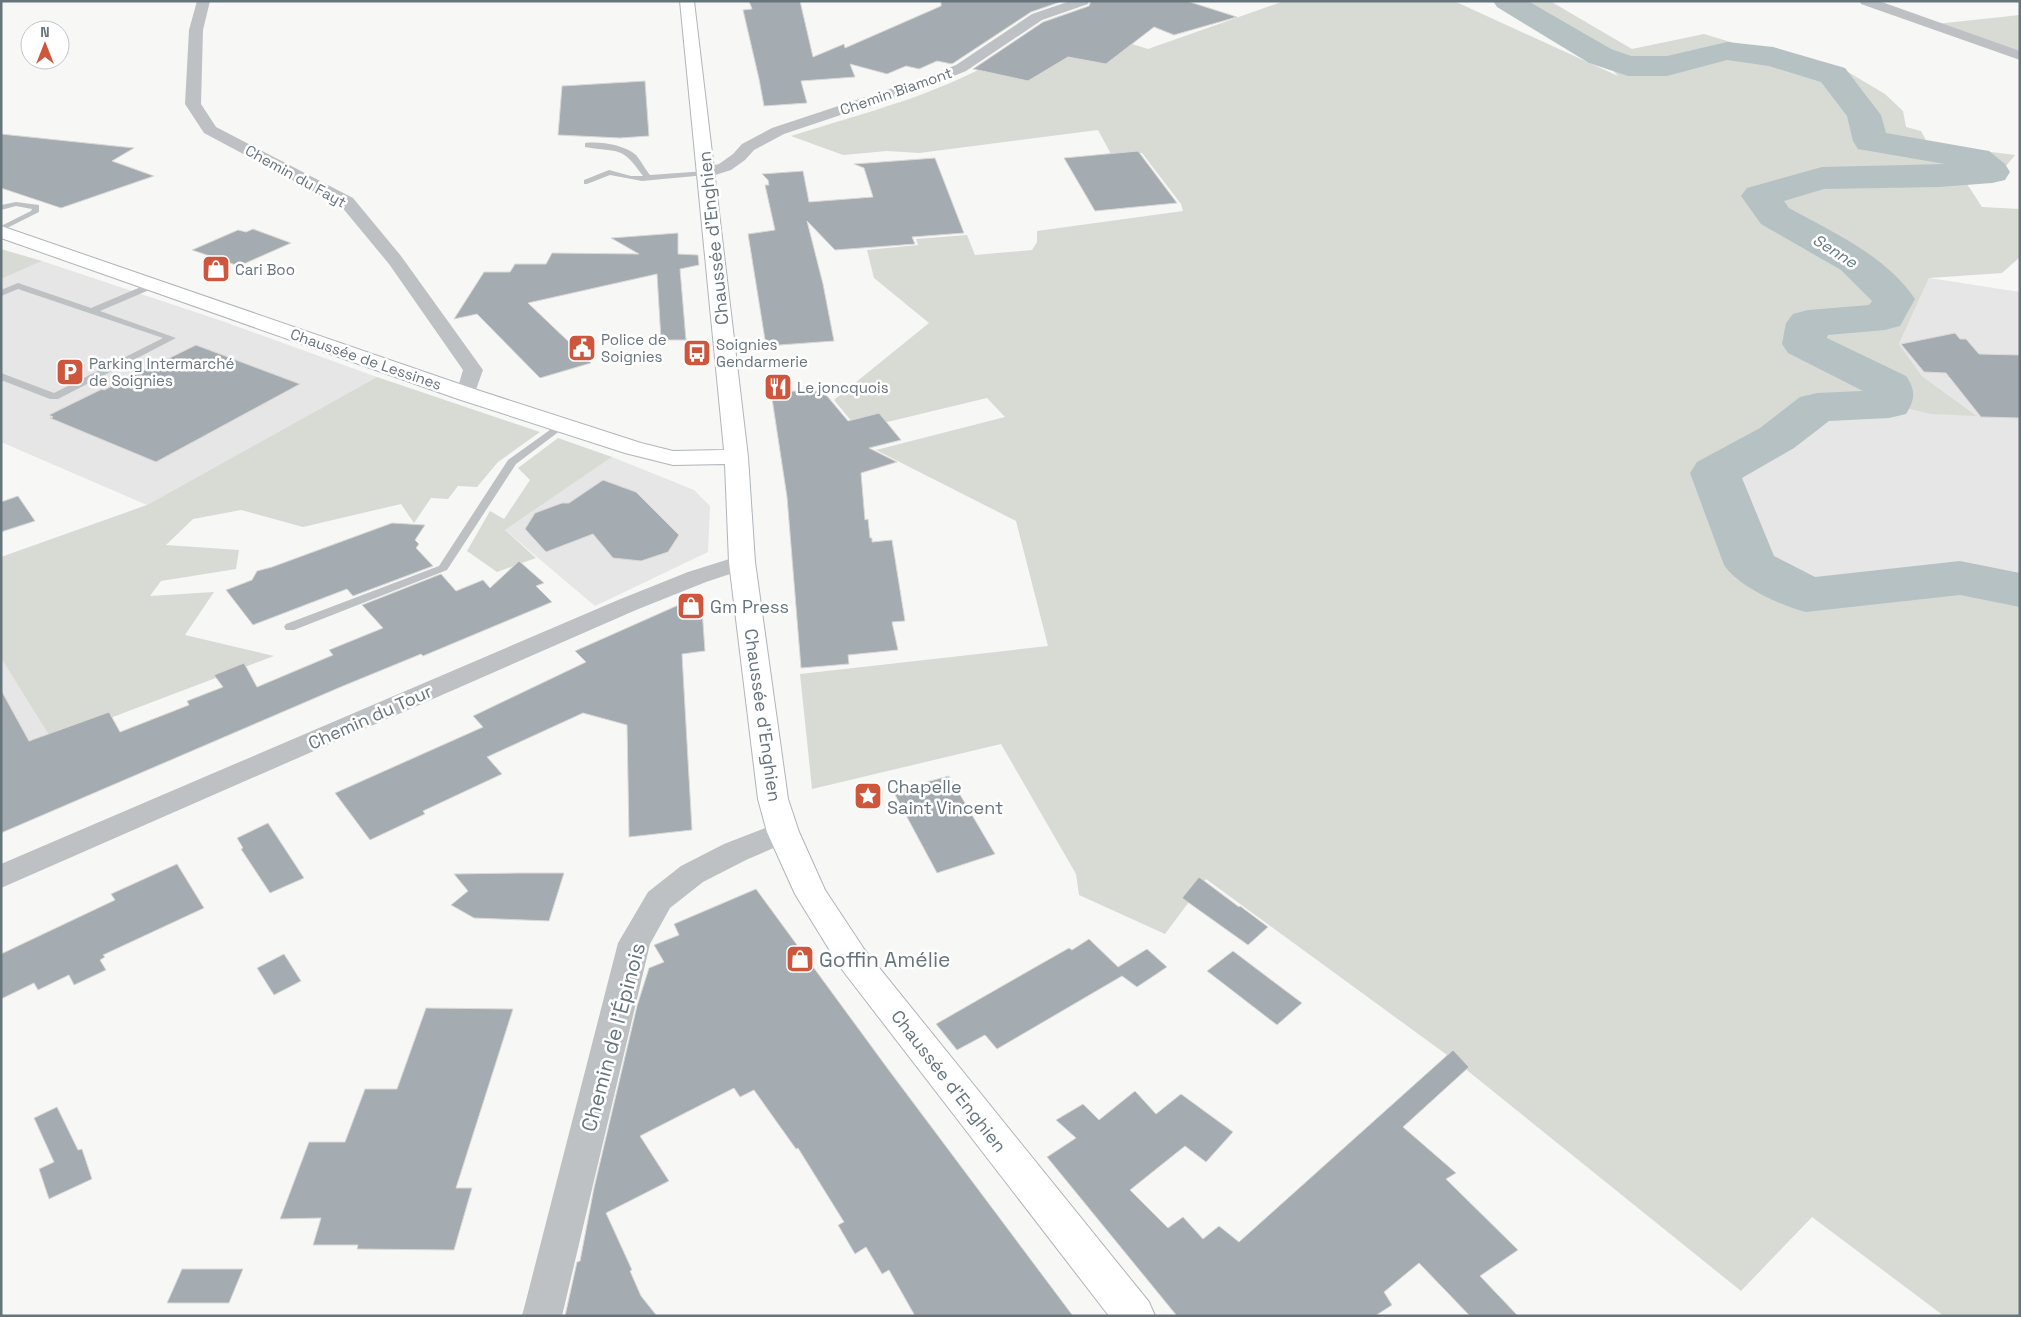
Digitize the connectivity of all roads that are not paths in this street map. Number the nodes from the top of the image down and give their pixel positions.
1 (204, 1) edge
2 (687, 1) edge
3 (1083, 1) edge
4 (1866, 1) edge
5 (2020, 56) edge
6 (588, 145) dead end
7 (706, 173) junction
8 (648, 178) junction
9 (587, 182) dead end
10 (1, 208) edge
11 (1, 231) edge
12 (151, 286) junction
13 (1, 293) edge
14 (91, 311) junction
15 (1, 376) edge
16 (466, 394) junction
17 (561, 425) junction
18 (736, 457) junction
19 (742, 562) junction
20 (290, 627) dead end
21 (783, 832) junction
22 (1, 877) edge
23 (542, 1316) edge
24 (1134, 1316) edge

1 - 16 street, Chemin du Fayt
2 - 7 main road, Chaussée d'Enghien
3 - 7 street, Chemin Biamont
4 - 5 street
6 - 8 lane
7 - 8 lane
7 - 18 main road, Chaussée d'Enghien
8 - 9 lane
10 - 11 lane
11 - 12 main road, Chaussée de Lessines
12 - 14 lane
12 - 16 main road, Chaussée de Lessines
13 - 14 lane
14 - 15 lane
16 - 17 main road, Chaussée de Lessines
17 - 18 main road, Chaussée de Lessines
17 - 20 lane
18 - 19 main road, Chaussée d'Enghien
19 - 21 main road, Chaussée d'Enghien
19 - 22 street, Chemin du Tour
21 - 23 street, Chemin de l'Épinois
21 - 24 main road, Chaussée d'Enghien

